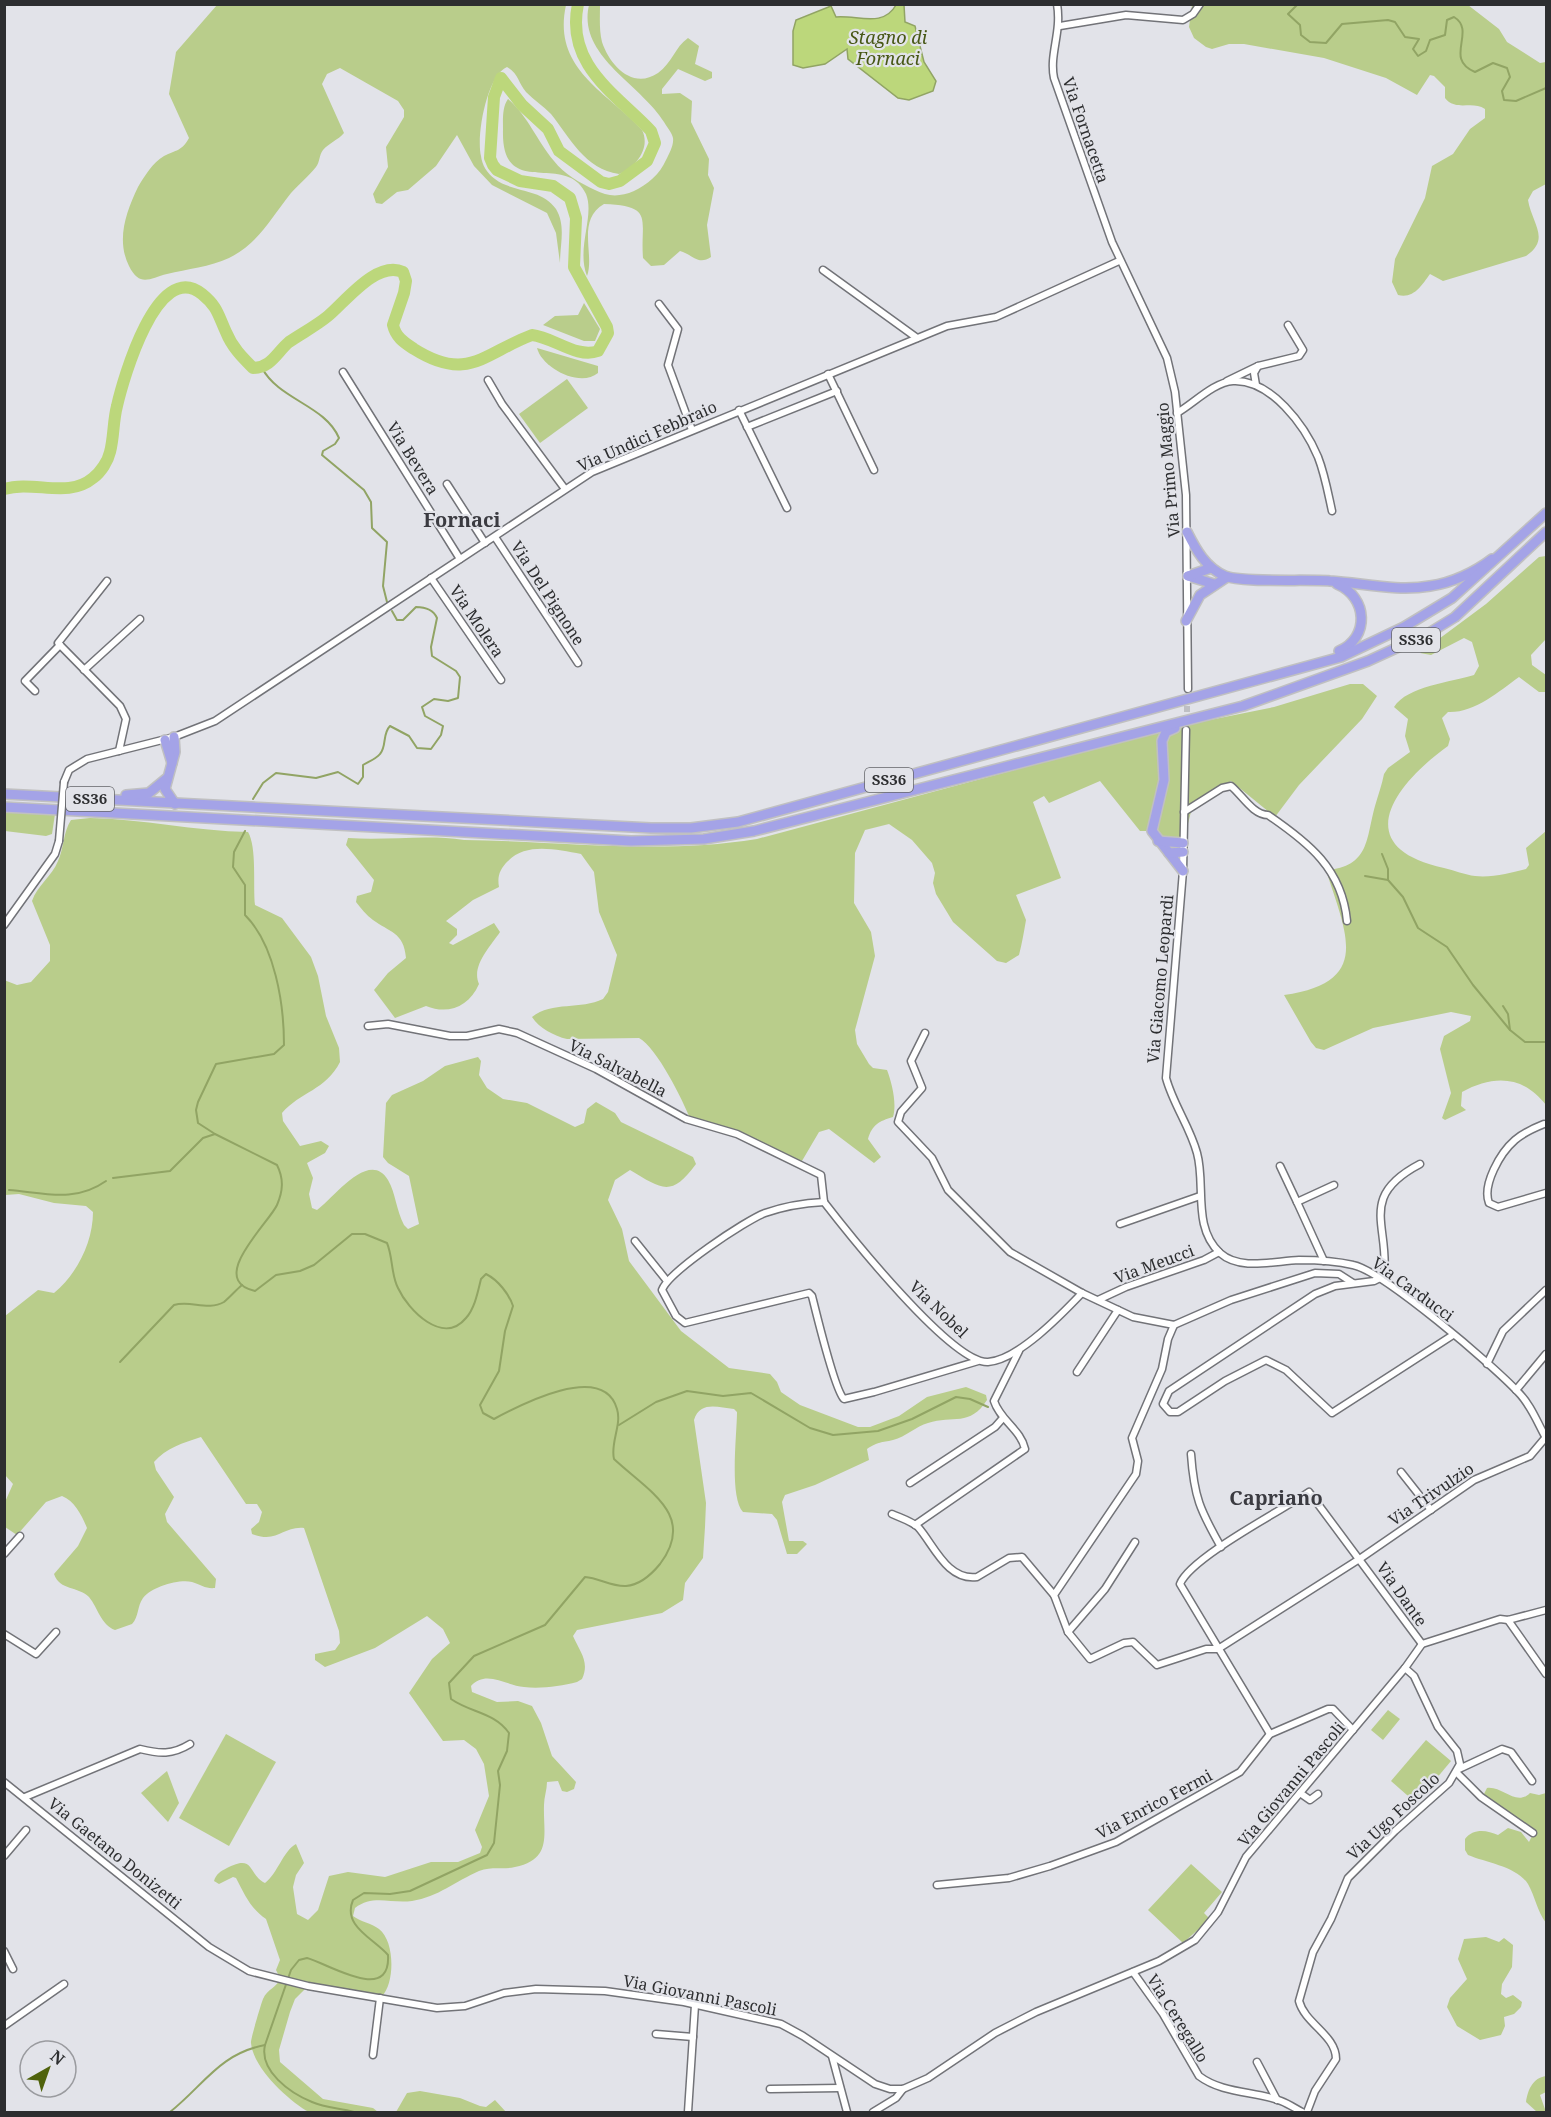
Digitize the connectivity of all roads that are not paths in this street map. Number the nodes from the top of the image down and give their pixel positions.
1 (1057, 4) edge
2 (1200, 4) edge
3 (1060, 26) junction
4 (1119, 261) junction
5 (823, 270) dead end
6 (659, 304) dead end
7 (1288, 325) dead end
8 (917, 338) junction
9 (1258, 366) junction
10 (343, 372) dead end
11 (828, 374) junction
12 (488, 380) dead end
13 (1221, 384) junction
14 (1256, 385) junction
15 (837, 392) junction
16 (739, 410) junction
17 (1177, 414) junction
18 (747, 427) junction
19 (692, 430) junction
20 (874, 470) dead end
21 (447, 484) dead end
22 (565, 489) junction
23 (787, 508) dead end
24 (1546, 508) edge
25 (1332, 511) dead end
26 (1546, 513) edge
27 (1187, 532) junction
28 (1546, 532) edge
29 (495, 537) junction
30 (485, 543) junction
31 (460, 559) junction
32 (1211, 568) junction
33 (1188, 576) junction
34 (1227, 577) junction
35 (431, 578) junction
36 (107, 581) dead end
37 (1329, 581) junction
38 (1214, 584) junction
39 (140, 619) dead end
40 (1186, 621) junction
41 (60, 645) junction
42 (578, 663) dead end
43 (84, 670) junction
44 (501, 680) dead end
45 (1240, 684) junction
46 (1188, 689) tunnel mouth
47 (35, 691) dead end
48 (1257, 701) junction
49 (1186, 729) tunnel mouth
50 (169, 738) junction
51 (1162, 748) junction
52 (119, 751) junction
53 (1062, 753) junction
54 (166, 779) junction
55 (4, 794) edge
56 (49, 796) junction
57 (175, 804) junction
58 (4, 807) edge
59 (1184, 812) junction
60 (1157, 840) junction
61 (1183, 848) junction
62 (1169, 853) junction
63 (1183, 875) junction
64 (1347, 921) dead end
65 (4, 926) edge
66 (368, 1026) dead end
67 (925, 1034) dead end
68 (1544, 1124) dead end
69 (1420, 1164) dead end
70 (1280, 1166) dead end
71 (1334, 1185) dead end
72 (1546, 1193) edge
73 (1200, 1196) junction
74 (824, 1202) junction
75 (1297, 1202) junction
76 (1120, 1224) dead end
77 (635, 1241) dead end
78 (1219, 1252) junction
79 (1324, 1261) junction
80 (1368, 1271) junction
81 (1377, 1277) junction
82 (667, 1281) junction
83 (1353, 1283) junction
84 (1546, 1290) edge
85 (1082, 1293) junction
86 (1098, 1300) junction
87 (1119, 1310) junction
88 (1174, 1325) junction
89 (1453, 1335) junction
90 (1019, 1351) junction
91 (1546, 1354) edge
92 (978, 1361) junction
93 (1487, 1364) junction
94 (1077, 1372) dead end
95 (1516, 1390) junction
96 (1003, 1418) junction
97 (1546, 1438) edge
98 (1191, 1454) dead end
99 (1401, 1472) dead end
100 (910, 1483) dead end
101 (1431, 1510) junction
102 (892, 1514) dead end
103 (915, 1525) junction
104 (20, 1536) dead end
105 (1136, 1542) dead end
106 (1221, 1547) junction
107 (4, 1554) edge
108 (1361, 1558) junction
109 (1054, 1595) junction
110 (1546, 1610) edge
111 (1508, 1620) junction
112 (56, 1632) dead end
113 (1068, 1632) junction
114 (4, 1635) edge
115 (1422, 1644) junction
116 (1218, 1648) junction
117 (1405, 1668) junction
118 (1546, 1674) edge
119 (1353, 1730) junction
120 (1270, 1734) junction
121 (190, 1744) dead end
122 (1458, 1771) junction
123 (1532, 1781) dead end
124 (4, 1782) edge
125 (1300, 1793) junction
126 (1318, 1794) dead end
127 (25, 1797) junction
128 (26, 1830) dead end
129 (1533, 1833) dead end
130 (4, 1844) edge
131 (10, 1848) junction
132 (4, 1856) edge
133 (937, 1885) dead end
134 (209, 1947) joint
135 (4, 1952) edge
136 (13, 1969) dead end
137 (1133, 1972) junction
138 (64, 1984) dead end
139 (380, 1998) junction
140 (695, 2005) junction
141 (4, 2026) edge
142 (656, 2034) dead end
143 (693, 2037) junction
144 (373, 2055) dead end
145 (832, 2055) junction
146 (1257, 2062) dead end
147 (840, 2088) junction
148 (770, 2089) dead end
149 (903, 2090) junction
150 (1277, 2100) junction
151 (688, 2112) edge
152 (847, 2112) edge
153 (873, 2112) edge
154 (1302, 2112) edge
155 (1307, 2112) edge

1 - 3 street, Via Fornacetta
2 - 3 street
3 - 4 street, Via Fornacetta
4 - 8 street, Via Undici Febbraio
4 - 17 street, Via Primo Maggio
5 - 8 street
6 - 19 street
7 - 9 street
8 - 11 street, Via Undici Febbraio
9 - 13 street
9 - 14 street
10 - 31 street, Via Bevera
11 - 15 street
11 - 16 street, Via Undici Febbraio
12 - 22 street
13 - 14 street
13 - 17 street
14 - 25 street
15 - 18 street
15 - 20 street
16 - 18 street
16 - 19 street, Via Undici Febbraio
17 - 27 street, Via Primo Maggio
18 - 23 street
19 - 22 street, Via Undici Febbraio
21 - 30 street
22 - 29 street, Via Undici Febbraio
24 - 37 highway
26 - 45 highway, SS36
27 - 32 highway
27 - 33 street, Via Primo Maggio
28 - 48 highway, SS36
29 - 30 street, Via Undici Febbraio
29 - 42 street, Via Del Pignone
30 - 31 street, Via Undici Febbraio
31 - 35 street, Via Undici Febbraio
32 - 33 highway
32 - 34 highway
33 - 38 highway
33 - 40 street, Via Primo Maggio
34 - 37 highway
34 - 38 highway
35 - 44 street, Via Molera
35 - 50 street, Via Undici Febbraio
36 - 41 street
37 - 45 highway
38 - 40 highway
39 - 43 street
40 - 46 street, Via Primo Maggio
41 - 43 street
41 - 47 street
43 - 52 street
45 - 57 highway, SS36
48 - 51 highway
48 - 53 highway, SS36
49 - 59 street, Via Giacomo Leopardi
50 - 52 street, Via Undici Febbraio
50 - 54 highway
51 - 53 highway
51 - 60 highway
52 - 65 street, Via Undici Febbraio, bridge
53 - 58 highway, SS36
54 - 56 highway
54 - 57 highway
55 - 56 highway, SS36
56 - 57 highway, SS36
59 - 61 street, Via Giacomo Leopardi
59 - 64 street
60 - 61 highway
60 - 62 highway
61 - 62 highway
61 - 63 street, Via Giacomo Leopardi
62 - 63 highway
63 - 73 street, Via Giacomo Leopardi
66 - 74 street, Via Salvabella
67 - 85 street
68 - 72 street
69 - 81 street
70 - 75 street
71 - 75 street
73 - 76 street
73 - 78 street, Via Giacomo Leopardi
74 - 82 street
74 - 92 street, Via Nobel
75 - 79 street
77 - 82 street
78 - 79 street, Via Carducci
78 - 86 street, Via Meucci
79 - 80 street, Via Carducci
80 - 81 street, Via Carducci
80 - 83 street
81 - 83 street
81 - 89 street, Via Carducci
82 - 92 street
83 - 88 street
83 - 89 street
84 - 93 street
85 - 86 street
85 - 90 street
86 - 87 street
87 - 88 street
87 - 94 street
88 - 109 street
89 - 93 street, Via Carducci
90 - 92 street
90 - 96 street
91 - 95 street
93 - 95 street, Via Carducci
95 - 97 street, Via Carducci
96 - 100 street
96 - 103 street
97 - 101 street, Via Trivulzio
98 - 106 street
99 - 101 street
101 - 108 street, Via Trivulzio
102 - 103 street
103 - 109 street
104 - 107 street
105 - 113 street
106 - 108 street, Via Dante
106 - 116 street
108 - 115 street, Via Dante
108 - 116 street, Via Trivulzio
109 - 113 street
110 - 111 street
111 - 115 street
111 - 118 street
112 - 114 street
113 - 116 street, Via Trivulzio
115 - 117 street, Via Giovanni Pascoli
116 - 120 street
117 - 119 street, Via Giovanni Pascoli
117 - 122 street, Via Ugo Foscolo
119 - 120 street, Via Enrico Fermi
119 - 125 street, Via Giovanni Pascoli
120 - 133 street, Via Enrico Fermi
121 - 127 street
122 - 123 street
122 - 129 street
122 - 155 street, Via Ugo Foscolo
124 - 127 street, Via Gaetano Donizetti
125 - 126 street
125 - 137 street, Via Giovanni Pascoli
127 - 134 street, Via Gaetano Donizetti
128 - 131 street
130 - 131 street
131 - 132 street
134 - 139 street, Via Giovanni Pascoli
135 - 136 street
137 - 149 street, Via Giovanni Pascoli
137 - 150 street, Via Ceregallo
138 - 141 street
139 - 140 street, Via Giovanni Pascoli
139 - 144 street
140 - 143 street
140 - 145 street, Via Giovanni Pascoli
142 - 143 street
143 - 151 street
145 - 147 street
145 - 149 street, Via Giovanni Pascoli
146 - 150 street
147 - 148 street
147 - 152 street
149 - 153 street
150 - 154 street, Via Ceregallo

